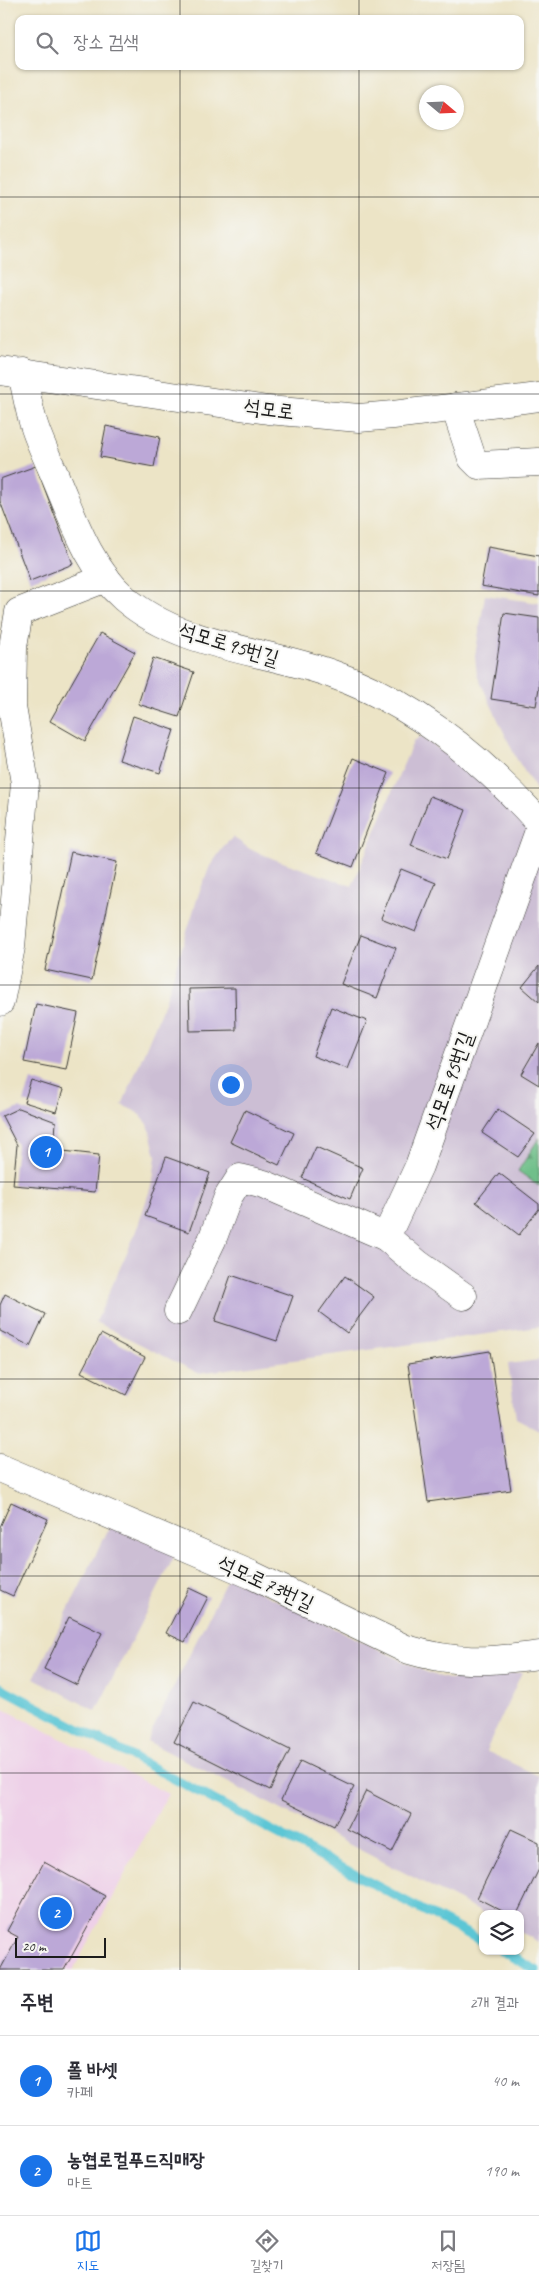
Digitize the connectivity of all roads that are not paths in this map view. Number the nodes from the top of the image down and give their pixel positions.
1 (11, 372) edge
2 (539, 397) edge
3 (455, 407) junction
4 (539, 462) edge
5 (106, 578) junction
6 (539, 822) edge
7 (539, 831) edge
8 (9, 866) edge
9 (0, 1002) edge
10 (386, 1237) junction
11 (463, 1296) dead end
12 (178, 1311) dead end
13 (0, 1468) edge
14 (539, 1655) edge

1 - 3 street, 석모로
1 - 5 street, 석모로95번길
2 - 3 street, 석모로
3 - 4 street
5 - 6 street, 석모로95번길
5 - 8 street
7 - 10 street, 석모로95번길
8 - 9 street
10 - 11 street
10 - 12 street
13 - 14 street, 석모로73번길

